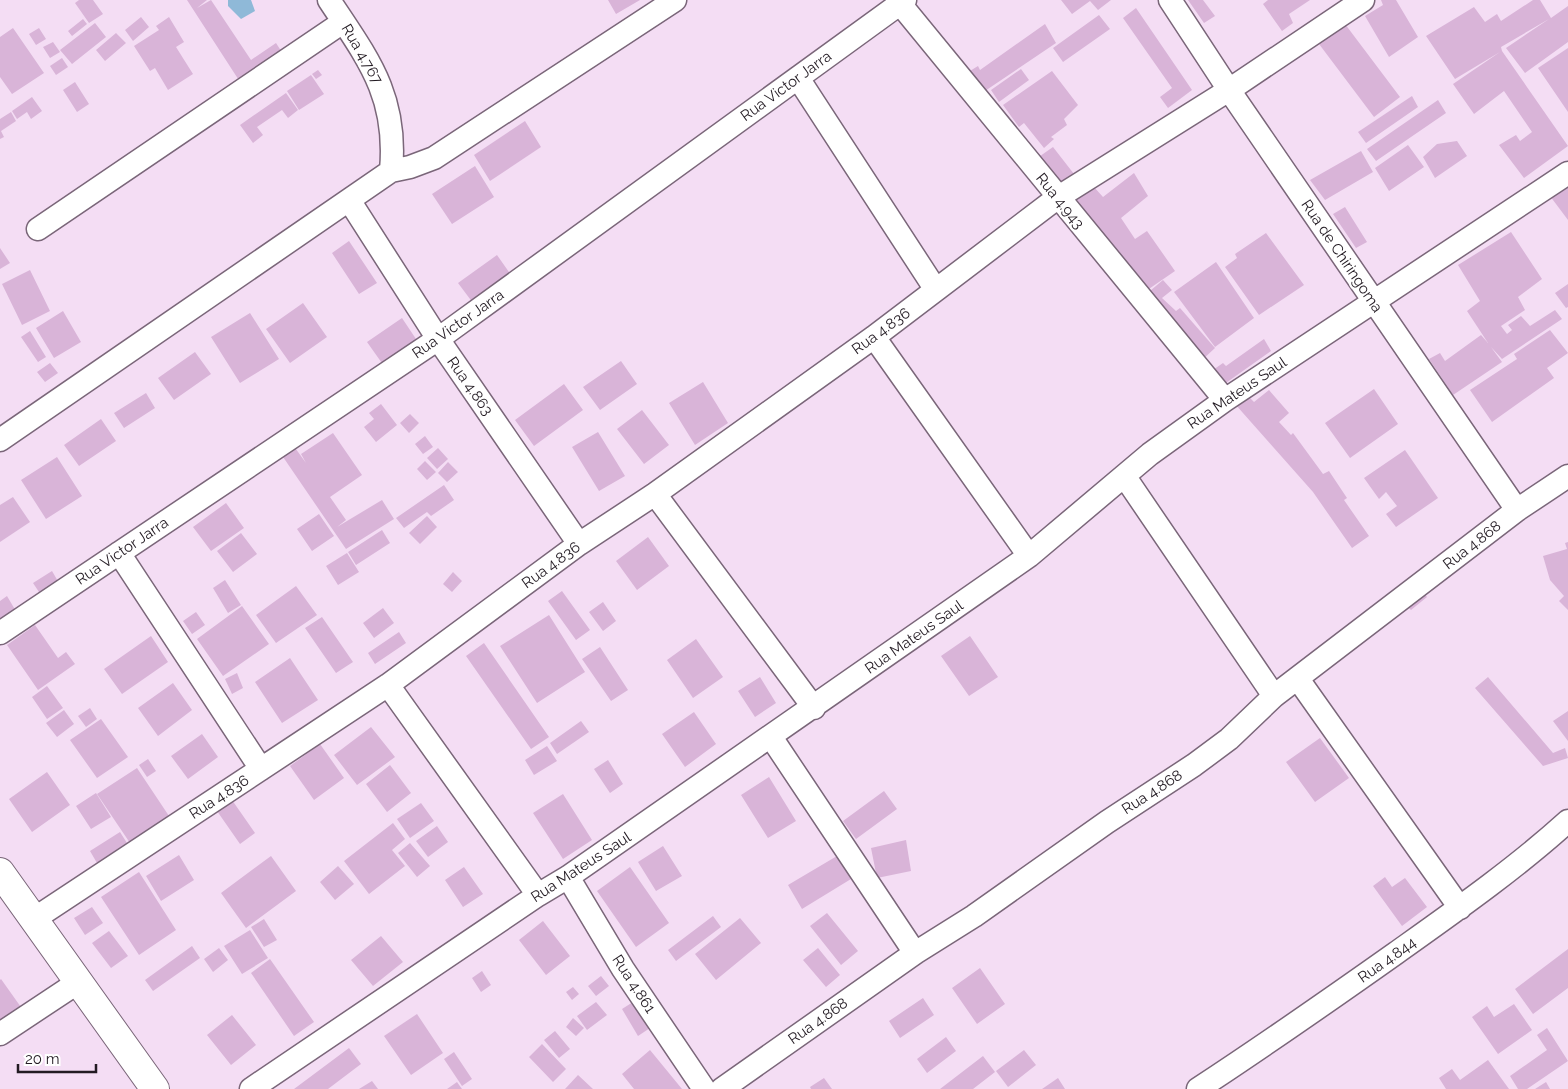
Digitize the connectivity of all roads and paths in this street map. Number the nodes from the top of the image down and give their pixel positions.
1 (329, 0) edge
2 (675, 0) edge
3 (1170, 0) edge
4 (1363, 0) edge
5 (901, 1) edge
6 (343, 22) junction
7 (798, 78) junction
8 (1229, 90) junction
9 (391, 171) junction
10 (1568, 173) edge
11 (1057, 198) junction
12 (349, 200) junction
13 (38, 229) dead end
14 (936, 290) junction
15 (1374, 302) junction
16 (874, 337) junction
17 (438, 339) junction
18 (1225, 400) junction
19 (0, 440) edge
20 (1568, 476) edge
21 (1125, 477) junction
22 (655, 494) junction
23 (1517, 510) junction
24 (579, 544) junction
25 (119, 553) junction
26 (1029, 556) junction
27 (0, 633) edge
28 (1298, 679) junction
29 (388, 685) junction
30 (1274, 696) junction
31 (814, 708) junction
32 (771, 737) junction
33 (261, 769) junction
34 (1568, 821) edge
35 (0, 872) edge
36 (568, 878) junction
37 (538, 895) junction
38 (1460, 908) junction
39 (34, 919) junction
40 (916, 952) junction
41 (80, 982) junction
42 (0, 1034) edge
43 (155, 1089) edge
44 (252, 1089) edge
45 (704, 1089) edge
46 (722, 1089) edge
47 (1198, 1089) edge

1 - 6 street, Rua 4.767
2 - 9 street
3 - 8 street, Rua de Chiringoma
4 - 8 street, Rua 4.836
5 - 7 street, Rua Victor Jarra
5 - 11 street, Rua 4.943
6 - 9 street, Rua 4.767
6 - 13 street
7 - 14 street
7 - 17 street, Rua Victor Jarra
8 - 11 street, Rua 4.836
8 - 15 street, Rua de Chiringoma
9 - 12 street
10 - 15 street, Rua Mateus Saul
11 - 14 street, Rua 4.836
11 - 18 street, Rua 4.943
12 - 17 street, Rua 4.863
12 - 19 street
14 - 16 street, Rua 4.836
15 - 18 street, Rua Mateus Saul
15 - 23 street, Rua de Chiringoma
16 - 22 street, Rua 4.836
16 - 26 street
17 - 24 street, Rua 4.863
17 - 25 street, Rua Victor Jarra
18 - 21 street, Rua Mateus Saul
20 - 23 street, Rua 4.868
21 - 26 street, Rua Mateus Saul
21 - 30 street
22 - 24 street, Rua 4.836
22 - 31 street
23 - 28 street, Rua 4.868
24 - 29 street, Rua 4.836
25 - 27 street, Rua Victor Jarra
25 - 33 street
26 - 31 street, Rua Mateus Saul
28 - 30 street, Rua 4.868
28 - 38 street
29 - 33 street, Rua 4.836
29 - 37 street
30 - 40 street, Rua 4.868
31 - 32 street, Rua Mateus Saul
32 - 36 street, Rua Mateus Saul
32 - 40 street
33 - 39 street, Rua 4.836
34 - 38 street, Rua 4.844
35 - 39 street
36 - 37 street, Rua Mateus Saul
36 - 45 street, Rua 4.861
37 - 44 street, Rua Mateus Saul
38 - 47 street, Rua 4.844
39 - 41 street
40 - 46 street, Rua 4.868
41 - 42 street
41 - 43 street

